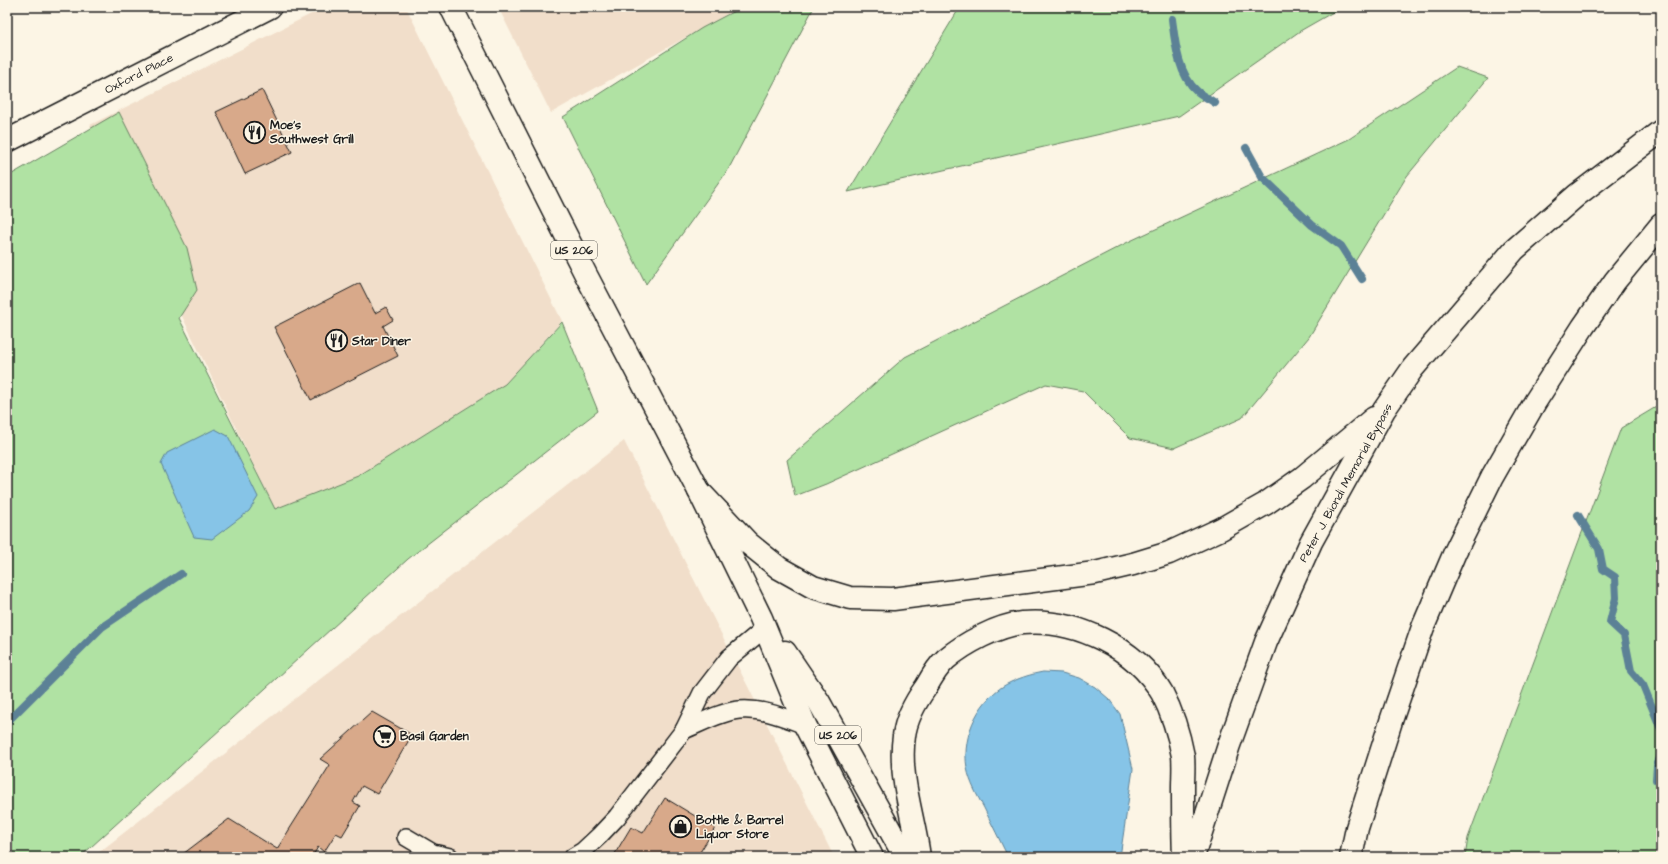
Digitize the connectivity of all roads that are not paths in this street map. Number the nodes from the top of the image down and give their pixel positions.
1 (270, 7) edge
2 (451, 7) edge
3 (1661, 131) edge
4 (7, 141) edge
5 (1661, 225) edge
6 (1384, 410) junction
7 (699, 491) junction
8 (763, 623) junction
9 (804, 725) junction
10 (684, 730) junction
11 (406, 837) dead end
12 (450, 857) edge
13 (573, 857) edge
14 (872, 857) edge
15 (905, 857) edge
16 (919, 857) edge
17 (1184, 857) edge
18 (1193, 857) edge
19 (1351, 857) edge

1 - 4 main road, Oxford Place
2 - 7 main road, US 206
3 - 6 main road, Peter J. Biondi Memorial Bypass
5 - 19 main road
6 - 7 main road
6 - 18 main road, Peter J. Biondi Memorial Bypass
7 - 8 main road, US 206
8 - 9 main road, US 206
8 - 10 lane
8 - 15 main road, US 206
9 - 10 lane
9 - 14 main road, US 206
10 - 13 lane
11 - 12 lane
16 - 17 main road

